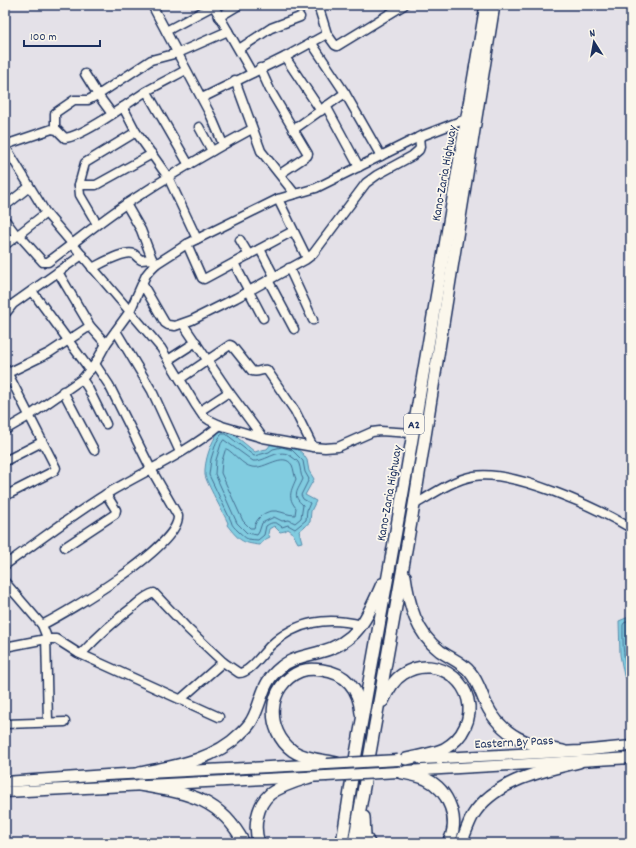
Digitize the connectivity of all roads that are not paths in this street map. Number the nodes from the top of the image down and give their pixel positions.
1 (152, 5) edge
2 (213, 5) edge
3 (238, 5) edge
4 (318, 5) edge
5 (404, 5) edge
6 (486, 5) edge
7 (494, 5) edge
8 (219, 17) junction
9 (300, 17) dead end
10 (166, 31) junction
11 (228, 31) junction
12 (327, 34) junction
13 (311, 42) junction
14 (239, 49) junction
15 (178, 53) junction
16 (285, 57) junction
17 (186, 70) junction
18 (256, 70) junction
19 (85, 74) dead end
20 (235, 80) junction
21 (147, 92) junction
22 (344, 92) junction
23 (98, 95) junction
24 (202, 98) junction
25 (123, 107) junction
26 (324, 109) junction
27 (112, 114) junction
28 (466, 119) junction
29 (199, 127) dead end
30 (54, 128) junction
31 (252, 129) junction
32 (293, 130) junction
33 (136, 132) junction
34 (419, 137) junction
35 (223, 144) junction
36 (5, 146) edge
37 (212, 151) junction
38 (152, 154) junction
39 (380, 156) junction
40 (189, 165) junction
41 (359, 167) junction
42 (280, 174) junction
43 (168, 177) junction
44 (79, 185) junction
45 (29, 187) junction
46 (295, 194) junction
47 (278, 199) junction
48 (126, 204) junction
49 (5, 206) edge
50 (46, 213) junction
51 (5, 220) edge
52 (97, 224) junction
53 (293, 231) junction
54 (18, 235) junction
55 (197, 239) junction
56 (240, 240) dead end
57 (72, 244) junction
58 (187, 244) junction
59 (5, 245) edge
60 (260, 249) junction
61 (82, 255) junction
62 (249, 255) junction
63 (307, 258) junction
64 (154, 261) junction
65 (234, 263) junction
66 (92, 268) junction
67 (289, 268) junction
68 (58, 272) junction
69 (271, 278) junction
70 (143, 285) junction
71 (32, 291) junction
72 (248, 291) junction
73 (130, 311) junction
74 (5, 314) edge
75 (263, 318) dead end
76 (313, 320) dead end
77 (183, 324) junction
78 (90, 326) junction
79 (294, 329) dead end
80 (116, 330) junction
81 (68, 342) junction
82 (196, 342) junction
83 (106, 344) junction
84 (168, 360) junction
85 (208, 360) junction
86 (92, 367) junction
87 (6, 370) edge
88 (82, 379) junction
89 (180, 379) junction
90 (64, 391) junction
91 (229, 392) junction
92 (200, 411) junction
93 (29, 416) junction
94 (106, 424) dead end
95 (220, 425) junction
96 (5, 430) edge
97 (412, 433) junction
98 (263, 438) junction
99 (42, 442) junction
100 (313, 447) junction
101 (94, 450) dead end
102 (180, 452) junction
103 (5, 461) edge
104 (151, 469) junction
105 (106, 494) junction
106 (5, 496) edge
107 (414, 505) junction
108 (631, 528) edge
109 (65, 547) dead end
110 (5, 565) edge
111 (390, 565) junction
112 (403, 565) junction
113 (5, 582) edge
114 (42, 625) junction
115 (362, 625) junction
116 (46, 639) junction
117 (5, 648) edge
118 (80, 654) junction
119 (223, 662) junction
120 (181, 699) junction
121 (378, 711) junction
122 (219, 717) dead end
123 (48, 722) junction
124 (65, 722) dead end
125 (362, 723) junction
126 (5, 724) edge
127 (631, 746) edge
128 (563, 752) junction
129 (631, 758) edge
130 (402, 760) junction
131 (579, 762) junction
132 (332, 764) junction
133 (398, 772) junction
134 (140, 773) junction
135 (310, 776) junction
136 (5, 782) edge
137 (140, 785) junction
138 (5, 792) edge
139 (364, 794) junction
140 (345, 825) junction
141 (244, 843) edge
142 (259, 843) edge
143 (337, 843) edge
144 (342, 843) edge
145 (354, 843) edge
146 (369, 843) edge
147 (448, 843) edge
148 (461, 843) edge

1 - 10 street
2 - 8 street
2 - 10 street
3 - 8 street
4 - 12 street
5 - 12 street
6 - 28 highway, Kano-Zaria Highway / A2
7 - 107 highway, Kano-Zaria Highway / A2
8 - 11 street
9 - 14 street
10 - 15 street
11 - 14 street
11 - 15 street
12 - 13 street
13 - 16 street
13 - 22 street
14 - 18 street
15 - 17 street
15 - 23 street
16 - 18 street
16 - 26 street
17 - 21 street
17 - 24 street
18 - 20 street
18 - 32 street
19 - 23 street
20 - 24 street
20 - 31 street
21 - 25 street
21 - 40 street
22 - 26 street
22 - 39 street
23 - 27 street
23 - 30 street
24 - 35 street
25 - 27 street
25 - 33 street
26 - 32 street
26 - 41 street
27 - 30 street
28 - 34 street
28 - 97 highway, Kano-Zaria Highway / A2
29 - 37 street
30 - 36 street
31 - 35 street
31 - 42 street
32 - 42 street
33 - 38 street
33 - 44 street
34 - 39 street
34 - 63 street
35 - 37 street
36 - 45 street
37 - 40 street
38 - 43 street
38 - 44 street
39 - 41 street
40 - 43 street
41 - 46 street
42 - 46 street
43 - 48 street
43 - 55 street
44 - 52 street
45 - 49 street
45 - 50 street
46 - 47 street
47 - 53 street
47 - 55 street
48 - 52 street
48 - 64 street
50 - 54 street
50 - 57 street
51 - 54 street
52 - 57 street
53 - 60 street
53 - 63 street
54 - 57 street
54 - 59 street
55 - 58 street
56 - 62 street
57 - 61 street
58 - 64 street
58 - 65 street
60 - 62 street
60 - 69 street
61 - 66 street
61 - 68 street
62 - 65 street
63 - 67 street
64 - 66 street
64 - 70 street
65 - 72 street
66 - 73 street
67 - 69 street
67 - 76 street
68 - 71 street
68 - 78 street
69 - 72 street
69 - 79 street
70 - 73 street
70 - 77 street
71 - 74 street
71 - 81 street
72 - 75 street
72 - 77 street
73 - 80 street
73 - 84 street
77 - 82 street
78 - 81 street
78 - 83 street
80 - 83 street
80 - 102 street
81 - 86 street
81 - 87 street
82 - 84 street
82 - 85 street
83 - 86 street
84 - 89 street
85 - 89 street
85 - 91 street
85 - 100 street
86 - 88 street
86 - 104 street
87 - 93 street
88 - 90 street
88 - 94 street
89 - 92 street
90 - 93 street
90 - 101 street
91 - 92 street
91 - 98 street
92 - 95 street
93 - 96 street
93 - 99 street
95 - 98 street
95 - 102 street
97 - 100 street
97 - 111 highway, Kano-Zaria Highway / A2
98 - 100 street
99 - 103 street
99 - 106 street
102 - 104 street
104 - 105 street
104 - 114 street
105 - 109 street
105 - 110 street
107 - 108 street
107 - 112 highway, Kano-Zaria Highway / A2
111 - 115 highway
111 - 125 highway, Kano-Zaria Highway / A2
112 - 121 highway, Kano-Zaria Highway / A2
112 - 128 highway
113 - 114 street
114 - 116 street
115 - 119 street
115 - 134 highway
116 - 117 street
116 - 118 street
116 - 123 street
118 - 119 street
118 - 120 street
119 - 120 street
120 - 122 street
121 - 130 highway
121 - 139 highway, Kano-Zaria Highway / A2
123 - 124 street
123 - 126 street
125 - 132 highway
125 - 140 highway, Kano-Zaria Highway / A2
127 - 128 main road, Eastern By Pass
128 - 130 main road, Eastern By Pass
129 - 131 main road, Eastern By Pass
130 - 132 main road, Eastern By Pass, bridge
131 - 133 main road, Eastern By Pass
131 - 148 highway
132 - 134 main road, Eastern By Pass
133 - 135 main road, Eastern By Pass, bridge
133 - 147 highway
134 - 136 main road, Eastern By Pass
135 - 137 main road, Eastern By Pass
135 - 142 highway
137 - 138 main road, Eastern By Pass
137 - 141 highway
139 - 145 highway, Kano-Zaria Highway / A2
139 - 146 highway
140 - 143 highway
140 - 144 highway, Kano-Zaria Highway / A2

